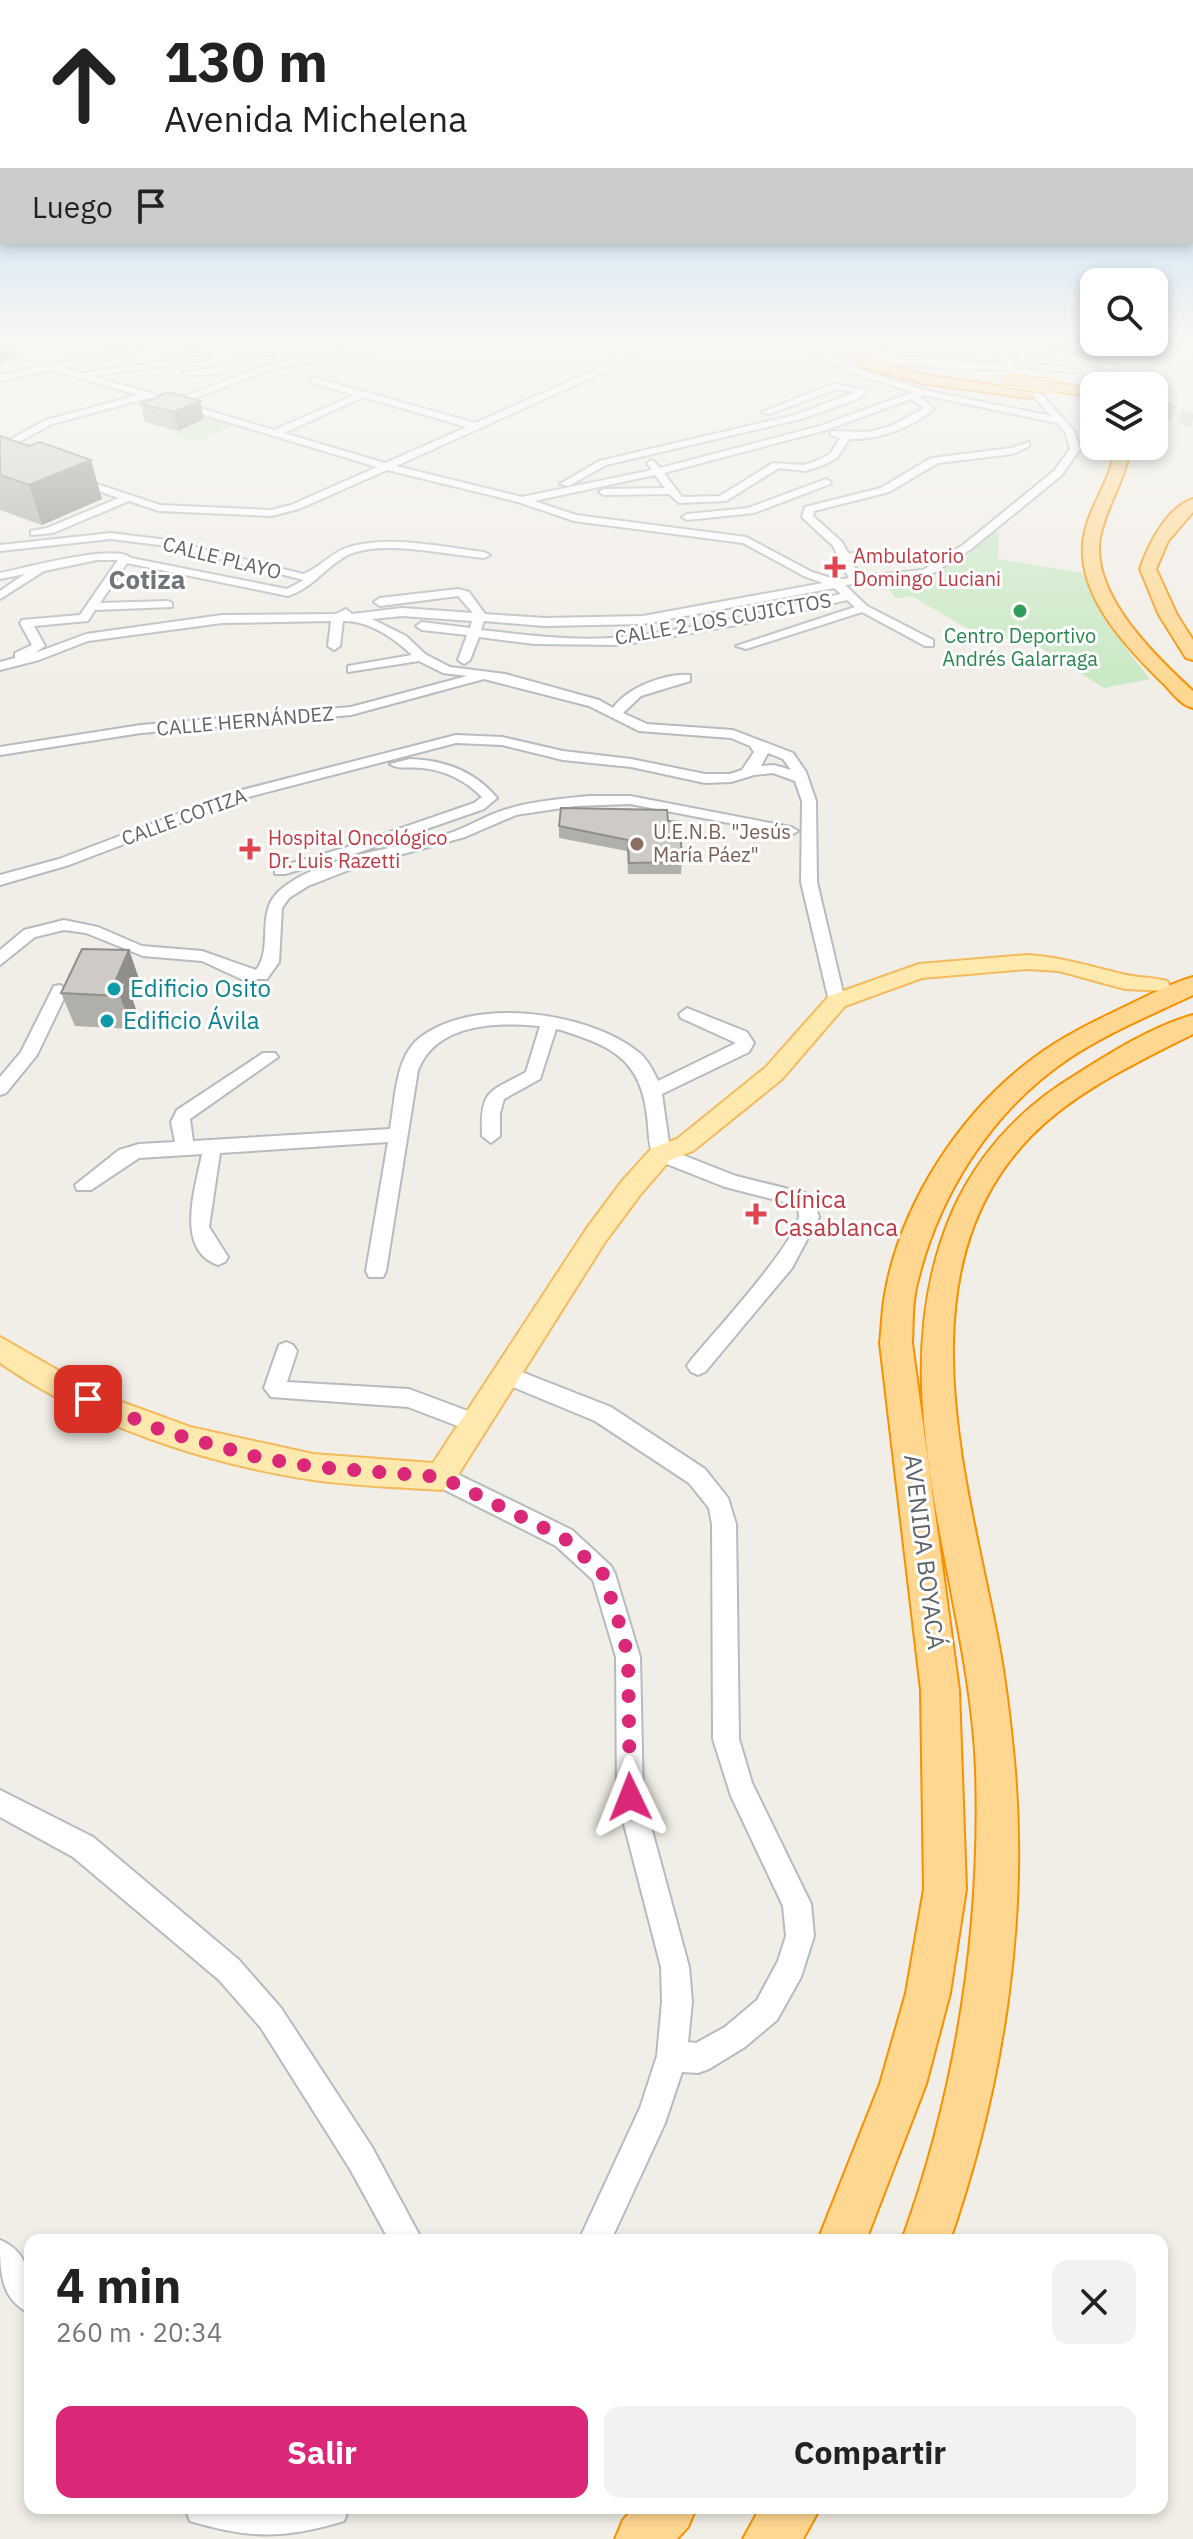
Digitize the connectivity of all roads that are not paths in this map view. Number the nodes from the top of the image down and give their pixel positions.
1 (360, 458) edge
2 (402, 458) edge
3 (623, 458) edge
4 (646, 458) edge
5 (707, 458) edge
6 (829, 458) edge
7 (948, 458) edge
8 (1069, 458) edge
9 (1120, 460) edge
10 (385, 466) junction
11 (659, 471) junction
12 (69, 478) edge
13 (826, 482) dead end
14 (808, 489) junction
15 (672, 491) junction
16 (552, 493) junction
17 (128, 498) junction
18 (522, 500) junction
19 (834, 502) junction
20 (1193, 504) edge
21 (687, 517) dead end
22 (0, 535) edge
23 (0, 548) edge
24 (484, 555) dead end
25 (844, 556) junction
26 (893, 559) dead end
27 (127, 560) junction
28 (41, 568) junction
29 (0, 576) edge
30 (312, 576) junction
31 (856, 580) junction
32 (837, 584) junction
33 (0, 596) edge
34 (848, 596) junction
35 (168, 605) dead end
36 (93, 607) junction
37 (863, 608) junction
38 (480, 615) junction
39 (359, 617) junction
40 (337, 618) junction
41 (474, 631) junction
42 (929, 643) dead end
43 (334, 646) dead end
44 (742, 646) dead end
45 (1193, 654) edge
46 (421, 657) junction
47 (464, 660) dead end
48 (5, 664) edge
49 (352, 669) dead end
50 (487, 675) junction
51 (686, 678) dead end
52 (1193, 702) edge
53 (616, 714) junction
54 (754, 741) junction
55 (0, 751) edge
56 (751, 771) junction
57 (802, 779) junction
58 (272, 786) junction
59 (791, 831) dead end
60 (280, 871) dead end
61 (0, 880) edge
62 (0, 960) edge
63 (1176, 985) edge
64 (60, 990) edge
65 (837, 1001) junction
66 (687, 1014) dead end
67 (550, 1021) junction
68 (1193, 1023) edge
69 (269, 1057) dead end
70 (0, 1089) edge
71 (654, 1090) junction
72 (398, 1135) junction
73 (491, 1136) dead end
74 (212, 1147) junction
75 (185, 1148) junction
76 (661, 1154) junction
77 (84, 1185) dead end
78 (218, 1257) dead end
79 (376, 1271) dead end
80 (0, 1348) edge
81 (286, 1351) dead end
82 (698, 1366) dead end
83 (509, 1376) junction
84 (476, 1424) junction
85 (441, 1477) junction
86 (0, 1803) edge
87 (672, 2056) junction
88 (403, 2234) edge
89 (598, 2234) edge
90 (844, 2234) edge
91 (928, 2234) edge
92 (0, 2256) edge
93 (24, 2289) edge
94 (218, 2514) edge
95 (312, 2514) edge
96 (664, 2514) edge
97 (789, 2514) edge
98 (642, 2539) edge
99 (770, 2539) edge

1 - 10 street
2 - 10 street
3 - 16 street
4 - 11 street
5 - 11 street
6 - 15 street
7 - 19 street
8 - 31 street
9 - 52 highway
10 - 17 street
10 - 18 street
11 - 15 street
11 - 16 street
12 - 17 street
13 - 14 street
14 - 19 street
14 - 21 street
15 - 16 street
16 - 18 street
17 - 22 street
18 - 32 street
19 - 25 street
20 - 45 highway
23 - 30 street, CALLE PLAYO
24 - 30 street, CALLE PLAYO
25 - 26 street
25 - 31 street
27 - 28 street
27 - 30 street
27 - 36 street
28 - 29 street
28 - 33 street
31 - 32 street
32 - 34 street
32 - 38 street
34 - 37 street
34 - 41 street, CALLE 2 LOS CUJICITOS
35 - 36 street
36 - 48 street
37 - 42 street
37 - 44 street
38 - 39 street
38 - 40 street
38 - 41 street
39 - 40 street
39 - 41 street, CALLE 2 LOS CUJICITOS
39 - 46 street
40 - 43 street
40 - 48 street
41 - 47 street
46 - 49 street
46 - 50 street
50 - 53 street
50 - 55 street, CALLE HERNÁNDEZ
51 - 53 street
53 - 54 street
54 - 56 street
54 - 57 street
56 - 57 street, CALLE COTIZA
56 - 58 street, CALLE COTIZA
57 - 65 street
58 - 60 street
58 - 61 street, CALLE COTIZA
59 - 62 street
63 - 65 main road
63 - 90 highway, AVENIDA BOYACÁ
64 - 70 street
65 - 76 main road
66 - 71 street
67 - 71 street
67 - 72 street
67 - 73 street
68 - 91 highway, AVENIDA BOYACÁ
69 - 75 street
71 - 76 street
72 - 74 street
72 - 79 street
74 - 75 street
74 - 78 street
75 - 77 street
76 - 82 street
76 - 83 main road
80 - 85 main road
81 - 84 street
83 - 84 main road
83 - 87 street
84 - 85 main road
85 - 87 street
86 - 88 street
87 - 89 street
92 - 93 street
94 - 95 street
96 - 98 highway
97 - 99 highway

